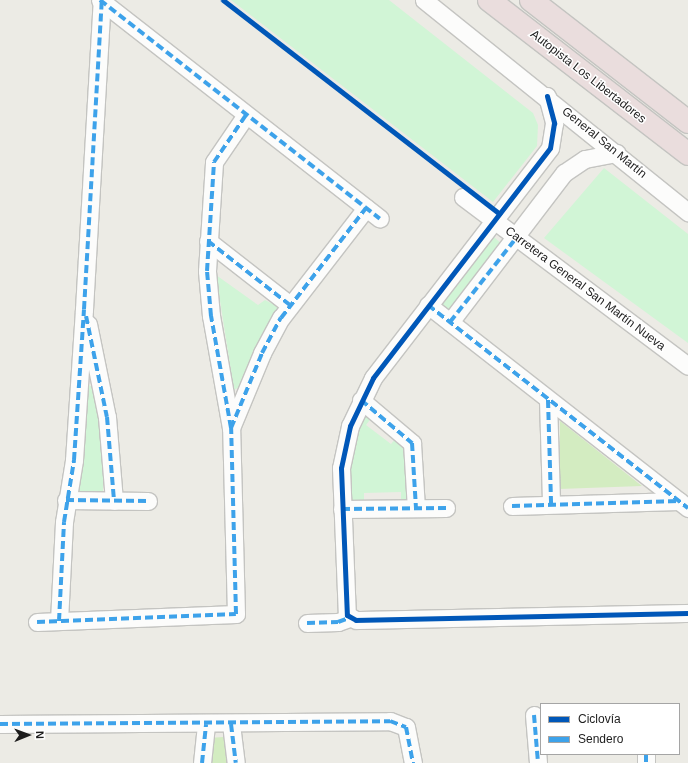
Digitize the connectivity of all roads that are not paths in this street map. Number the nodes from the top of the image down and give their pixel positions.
1 (424, 0) edge
2 (490, 0) edge
3 (531, 0) edge
4 (101, 1) edge
5 (546, 96) junction
6 (246, 115) junction
7 (688, 122) edge
8 (616, 153) junction
9 (688, 154) edge
10 (463, 197) dead end
11 (366, 208) junction
12 (688, 212) edge
13 (380, 220) dead end
14 (493, 220) junction
15 (516, 238) junction
16 (208, 240) junction
17 (290, 305) junction
18 (428, 306) junction
19 (84, 309) junction
20 (450, 322) junction
21 (688, 366) edge
22 (361, 400) junction
23 (548, 400) junction
24 (231, 428) junction
25 (66, 500) junction
26 (114, 501) junction
27 (148, 501) dead end
28 (551, 504) junction
29 (683, 505) edge
30 (512, 506) dead end
31 (416, 508) junction
32 (446, 508) dead end
33 (342, 509) junction
34 (688, 613) edge
35 (349, 618) junction
36 (59, 621) junction
37 (37, 622) dead end
38 (307, 623) dead end
39 (534, 715) dead end
40 (0, 724) edge
41 (206, 724) junction
42 (231, 724) junction
43 (202, 763) edge
44 (236, 763) edge
45 (413, 763) edge
46 (538, 763) edge

1 - 5 street, General San Martín
2 - 9 highway, Autopista Los Libertadores
3 - 7 highway
4 - 6 street
4 - 19 street
5 - 8 street, General San Martín
5 - 14 street
6 - 11 street
6 - 16 street
8 - 12 street, General San Martín
8 - 15 street
10 - 14 street, Carretera General San Martín Nueva
11 - 13 street
11 - 17 street
14 - 15 street, Carretera General San Martín Nueva
14 - 18 street
15 - 20 street
15 - 21 street, Carretera General San Martín Nueva
16 - 17 street
16 - 24 street
17 - 24 street
18 - 20 street
18 - 22 street
19 - 25 street
19 - 26 street
20 - 23 street
22 - 31 street
22 - 33 street
23 - 28 street
23 - 29 street
24 - 36 street
25 - 26 street
25 - 36 street
26 - 27 street
28 - 29 street
28 - 30 street
31 - 32 street
31 - 33 street
33 - 35 street
34 - 35 street
35 - 38 street
36 - 37 street
39 - 46 street
40 - 41 street
41 - 42 street
41 - 43 street
42 - 44 street
42 - 45 street

